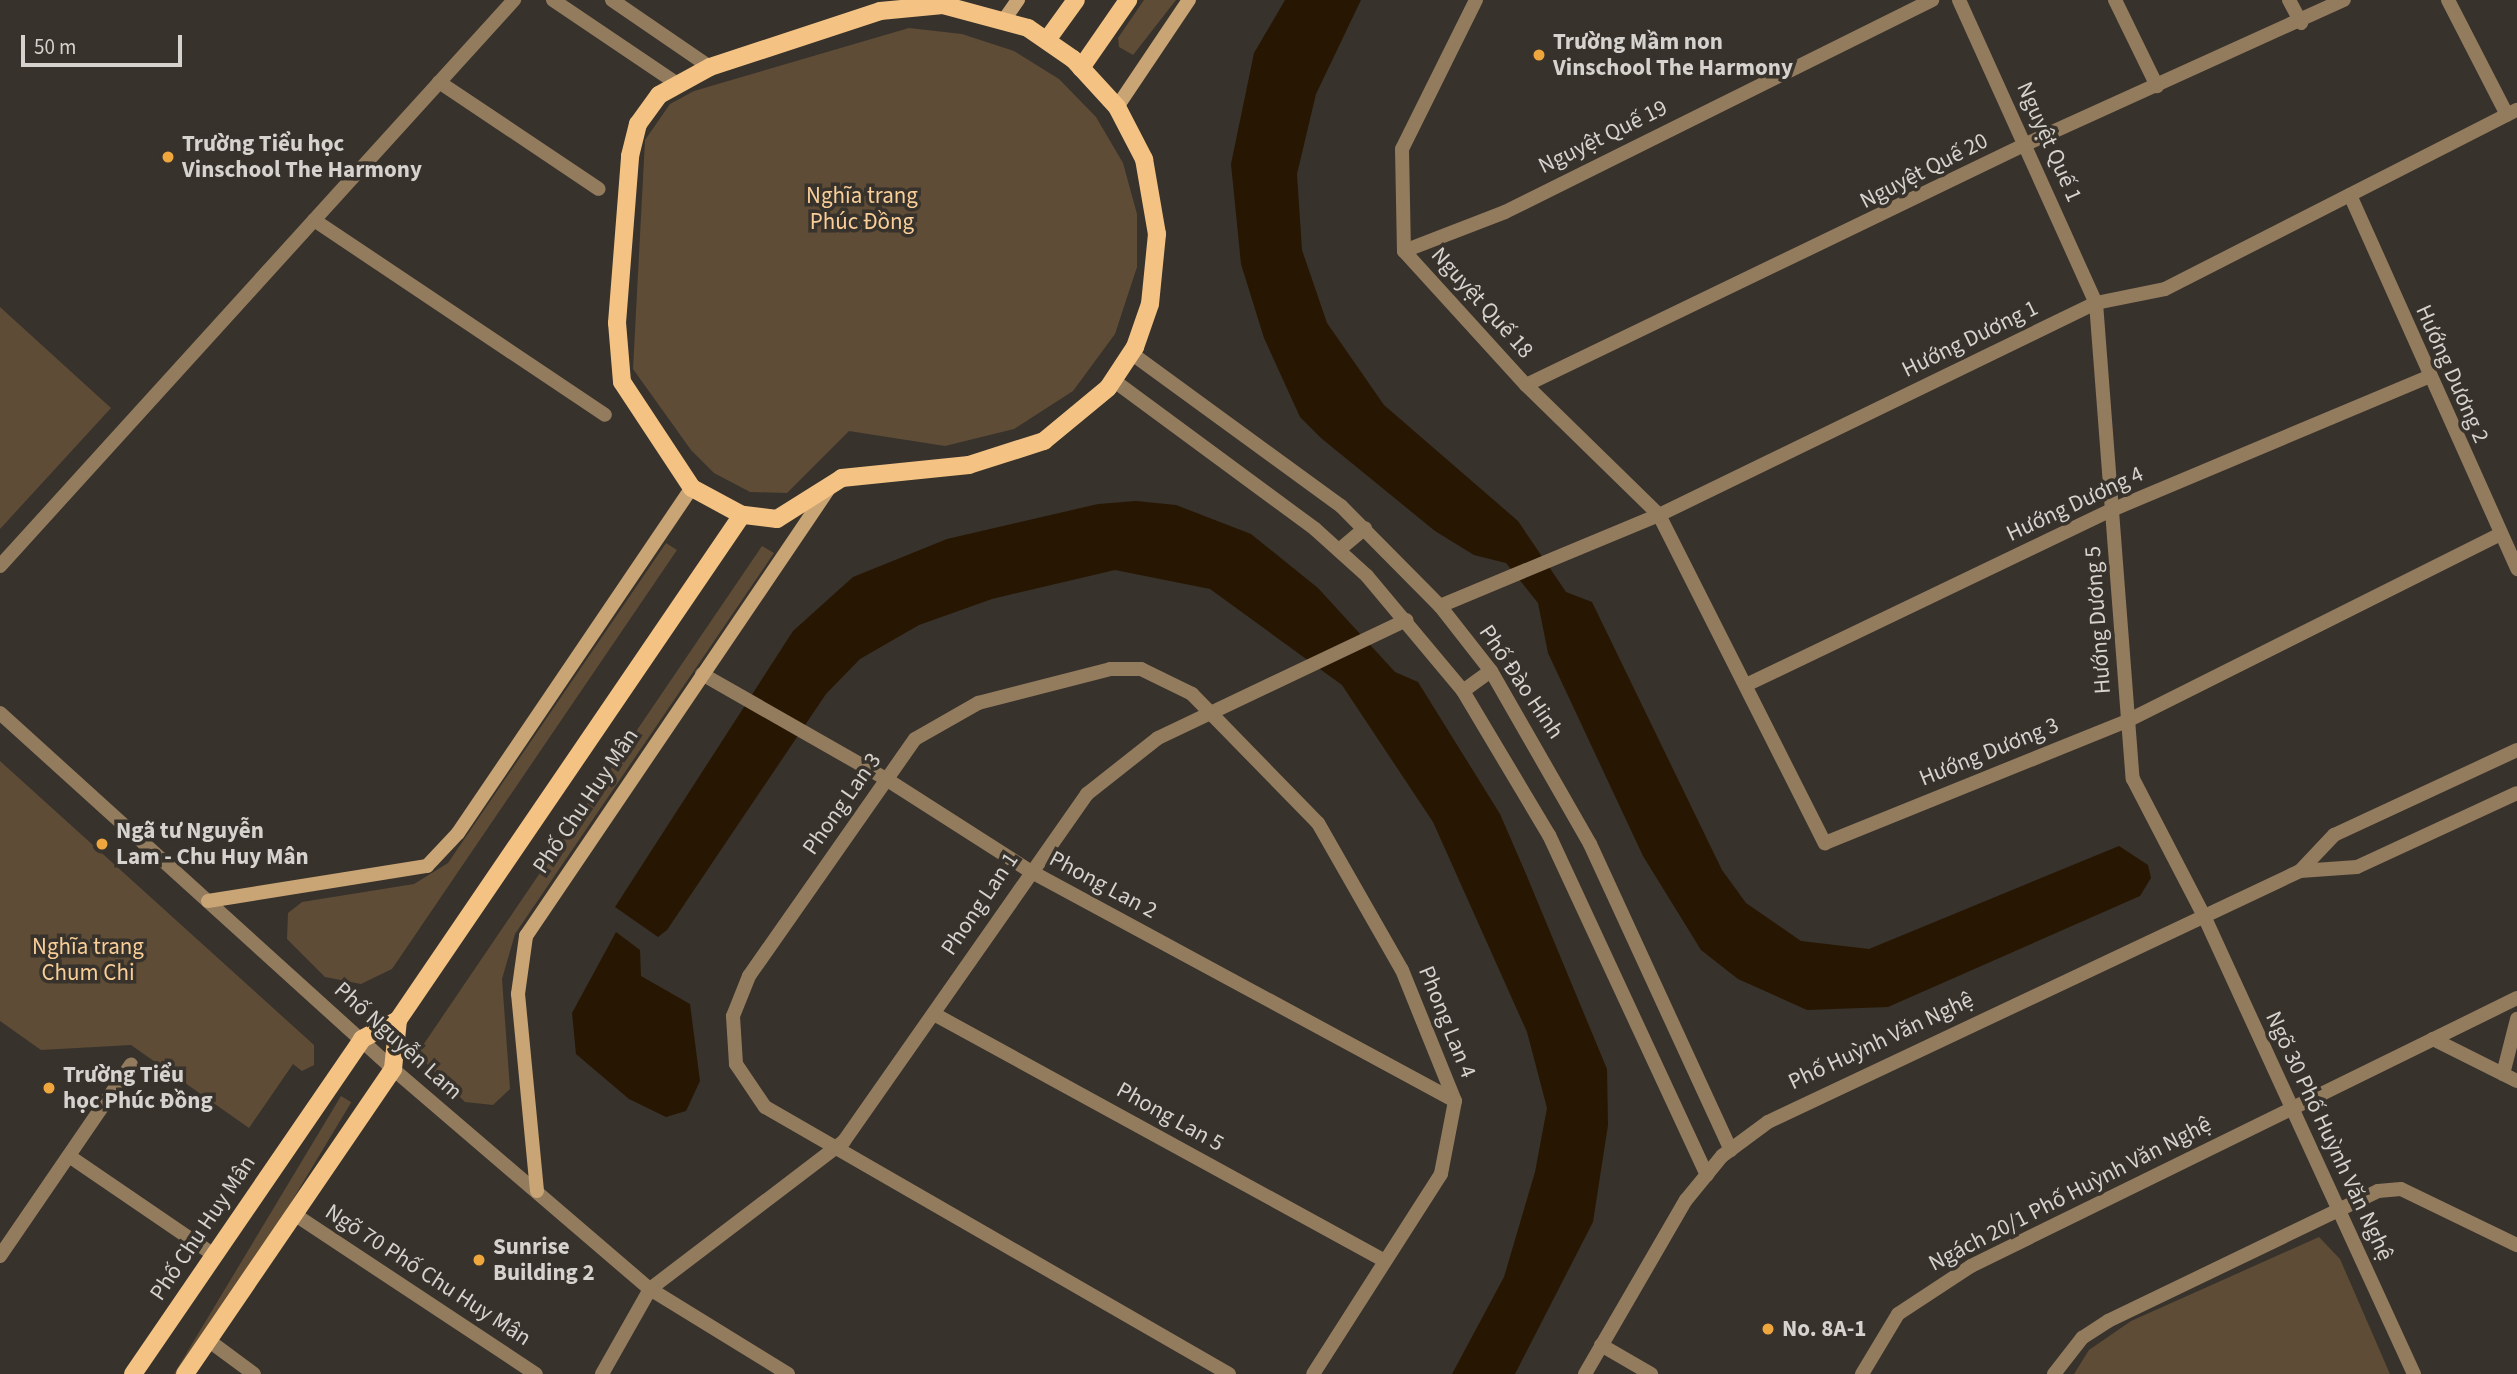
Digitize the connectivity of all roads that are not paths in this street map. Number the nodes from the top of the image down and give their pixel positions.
1 (514, 0) edge
2 (554, 0) edge
3 (612, 0) edge
4 (1018, 0) edge
5 (1076, 0) edge
6 (1128, 0) edge
7 (1189, 0) edge
8 (1476, 0) edge
9 (1932, 0) edge
10 (1959, 0) edge
11 (2115, 0) edge
12 (2289, 0) edge
13 (2344, 0) edge
14 (2448, 0) edge
15 (1006, 18) junction
16 (2301, 23) junction
17 (1047, 40) junction
18 (710, 67) junction
19 (1081, 68) junction
20 (439, 82) junction
21 (676, 83) junction
22 (2157, 86) junction
23 (1116, 107) junction
24 (2512, 112) edge
25 (2026, 144) junction
26 (599, 189) dead end
27 (2350, 195) junction
28 (314, 220) junction
29 (1404, 251) junction
30 (2096, 303) junction
31 (1131, 353) junction
32 (2428, 377) junction
33 (1113, 380) junction
34 (1525, 385) junction
35 (605, 415) dead end
36 (833, 482) junction
37 (692, 488) junction
38 (2114, 509) junction
39 (742, 515) junction
40 (1659, 515) junction
41 (1365, 528) junction
42 (2498, 536) junction
43 (1339, 550) junction
44 (0, 566) edge
45 (2517, 569) edge
46 (1440, 606) junction
47 (1406, 620) junction
48 (1490, 671) junction
49 (702, 674) junction
50 (1746, 685) junction
51 (1463, 691) junction
52 (1214, 710) junction
53 (0, 713) edge
54 (2127, 721) junction
55 (2517, 750) edge
56 (886, 779) junction
57 (2517, 793) edge
58 (1030, 871) junction
59 (2300, 871) junction
60 (208, 901) junction
61 (2204, 916) junction
62 (2517, 998) edge
63 (934, 1014) junction
64 (2517, 1019) edge
65 (398, 1020) junction
66 (362, 1039) junction
67 (2433, 1039) junction
68 (131, 1065) dead end
69 (393, 1069) junction
70 (2503, 1074) junction
71 (2517, 1081) edge
72 (1455, 1101) junction
73 (2291, 1107) junction
74 (834, 1150) junction
75 (1731, 1150) junction
76 (69, 1156) junction
77 (1707, 1175) junction
78 (537, 1191) junction
79 (2338, 1208) junction
80 (294, 1214) junction
81 (2517, 1245) edge
82 (214, 1255) junction
83 (0, 1256) edge
84 (1385, 1261) junction
85 (650, 1289) junction
86 (208, 1340) junction
87 (1601, 1345) junction
88 (133, 1374) edge
89 (185, 1374) edge
90 (254, 1374) edge
91 (536, 1374) edge
92 (602, 1374) edge
93 (789, 1374) edge
94 (1229, 1374) edge
95 (1313, 1374) edge
96 (1585, 1374) edge
97 (1651, 1374) edge
98 (1861, 1374) edge
99 (2054, 1374) edge
100 (2414, 1374) edge

1 - 20 street
2 - 21 street
3 - 18 street
4 - 15 main road
5 - 17 main road
6 - 19 main road
7 - 23 main road
8 - 29 street, Nguyệt Quế 18
9 - 29 street, Nguyệt Quế 19
10 - 25 street, Nguyệt Quế 1
11 - 22 street
12 - 16 street
13 - 16 street, Nguyệt Quế 20
14 - 24 street
15 - 17 main road
15 - 18 main road
16 - 22 street, Nguyệt Quế 20
17 - 19 main road
18 - 21 main road
19 - 23 main road
20 - 26 street
20 - 28 street
21 - 37 main road
22 - 25 street, Nguyệt Quế 20
23 - 31 main road
24 - 27 street, Hướng Dương 1
25 - 30 street, Nguyệt Quế 1
25 - 34 street, Nguyệt Quế 20
27 - 30 street, Hướng Dương 1
27 - 32 street, Hướng Dương 2
28 - 35 street
28 - 44 street
29 - 34 street, Nguyệt Quế 18
30 - 38 street, Hướng Dương 5
30 - 40 street, Hướng Dương 1
31 - 33 main road
31 - 41 street, Phố Đào Hinh
32 - 38 street, Hướng Dương 4
32 - 42 street, Hướng Dương 2
33 - 36 main road
33 - 43 street
34 - 40 street, Nguyệt Quế 18
36 - 39 main road
36 - 49 main road, Phố Chu Huy Mân
37 - 39 main road
37 - 60 main road
38 - 50 street, Hướng Dương 4
38 - 54 street, Hướng Dương 5
39 - 65 main road, Phố Chu Huy Mân
40 - 46 street, Hướng Dương 1
40 - 50 street, Hướng Dương 3
41 - 43 street
41 - 46 street, Phố Đào Hinh
42 - 45 street, Hướng Dương 2
42 - 54 street, Hướng Dương 3
43 - 47 street
46 - 48 street, Phố Đào Hinh
47 - 51 street
47 - 52 street, Phong Lan 1
48 - 51 street
48 - 75 street, Phố Đào Hinh
49 - 56 street, Phong Lan 2
49 - 78 main road, Phố Chu Huy Mân
50 - 54 street, Hướng Dương 3
51 - 77 street
52 - 56 street, Phong Lan 3
52 - 58 street, Phong Lan 1
52 - 72 street, Phong Lan 4
53 - 60 street, Phố Nguyễn Lam
54 - 61 street, Hướng Dương 5
55 - 59 street, Phố Huỳnh Văn Nghệ
56 - 58 street, Phong Lan 2
56 - 74 street, Phong Lan 3
57 - 59 street, Phố Huỳnh Văn Nghệ
58 - 63 street, Phong Lan 1
58 - 72 street, Phong Lan 2
59 - 61 street, Phố Huỳnh Văn Nghệ
60 - 66 street, Phố Nguyễn Lam
61 - 73 street, Ngõ 30 Phố Huỳnh Văn Nghệ
61 - 75 street, Phố Huỳnh Văn Nghệ
62 - 67 street, Ngách 20/1 Phố Huỳnh Văn Nghệ
63 - 74 street, Phong Lan 1
63 - 84 street, Phong Lan 5
64 - 70 street
65 - 66 main road, Phố Chu Huy Mân
65 - 69 main road, Phố Chu Huy Mân
66 - 69 street, Phố Nguyễn Lam
66 - 82 main road, Phố Chu Huy Mân
67 - 70 street
67 - 73 street, Ngách 20/1 Phố Huỳnh Văn Nghệ
68 - 76 street
69 - 78 street, Phố Nguyễn Lam
69 - 80 main road, Phố Chu Huy Mân
70 - 71 street
72 - 84 street, Phong Lan 4
73 - 79 street, Ngõ 30 Phố Huỳnh Văn Nghệ
73 - 98 street, Ngách 20/1 Phố Huỳnh Văn Nghệ
74 - 85 street, Phong Lan 1
74 - 94 street
75 - 77 street, Phố Huỳnh Văn Nghệ
76 - 82 street
76 - 83 street
77 - 87 street, Phố Huỳnh Văn Nghệ
78 - 85 street, Phố Nguyễn Lam
79 - 81 street
79 - 99 street
79 - 100 street, Ngõ 30 Phố Huỳnh Văn Nghệ
80 - 86 main road, Phố Chu Huy Mân
80 - 91 street, Ngõ 70 Phố Chu Huy Mân
82 - 88 main road, Phố Chu Huy Mân
84 - 95 street, Phong Lan 4
85 - 92 street
85 - 93 street, Phố Nguyễn Lam
86 - 89 main road, Phố Chu Huy Mân
86 - 90 street
87 - 96 street, Phố Huỳnh Văn Nghệ
87 - 97 street

